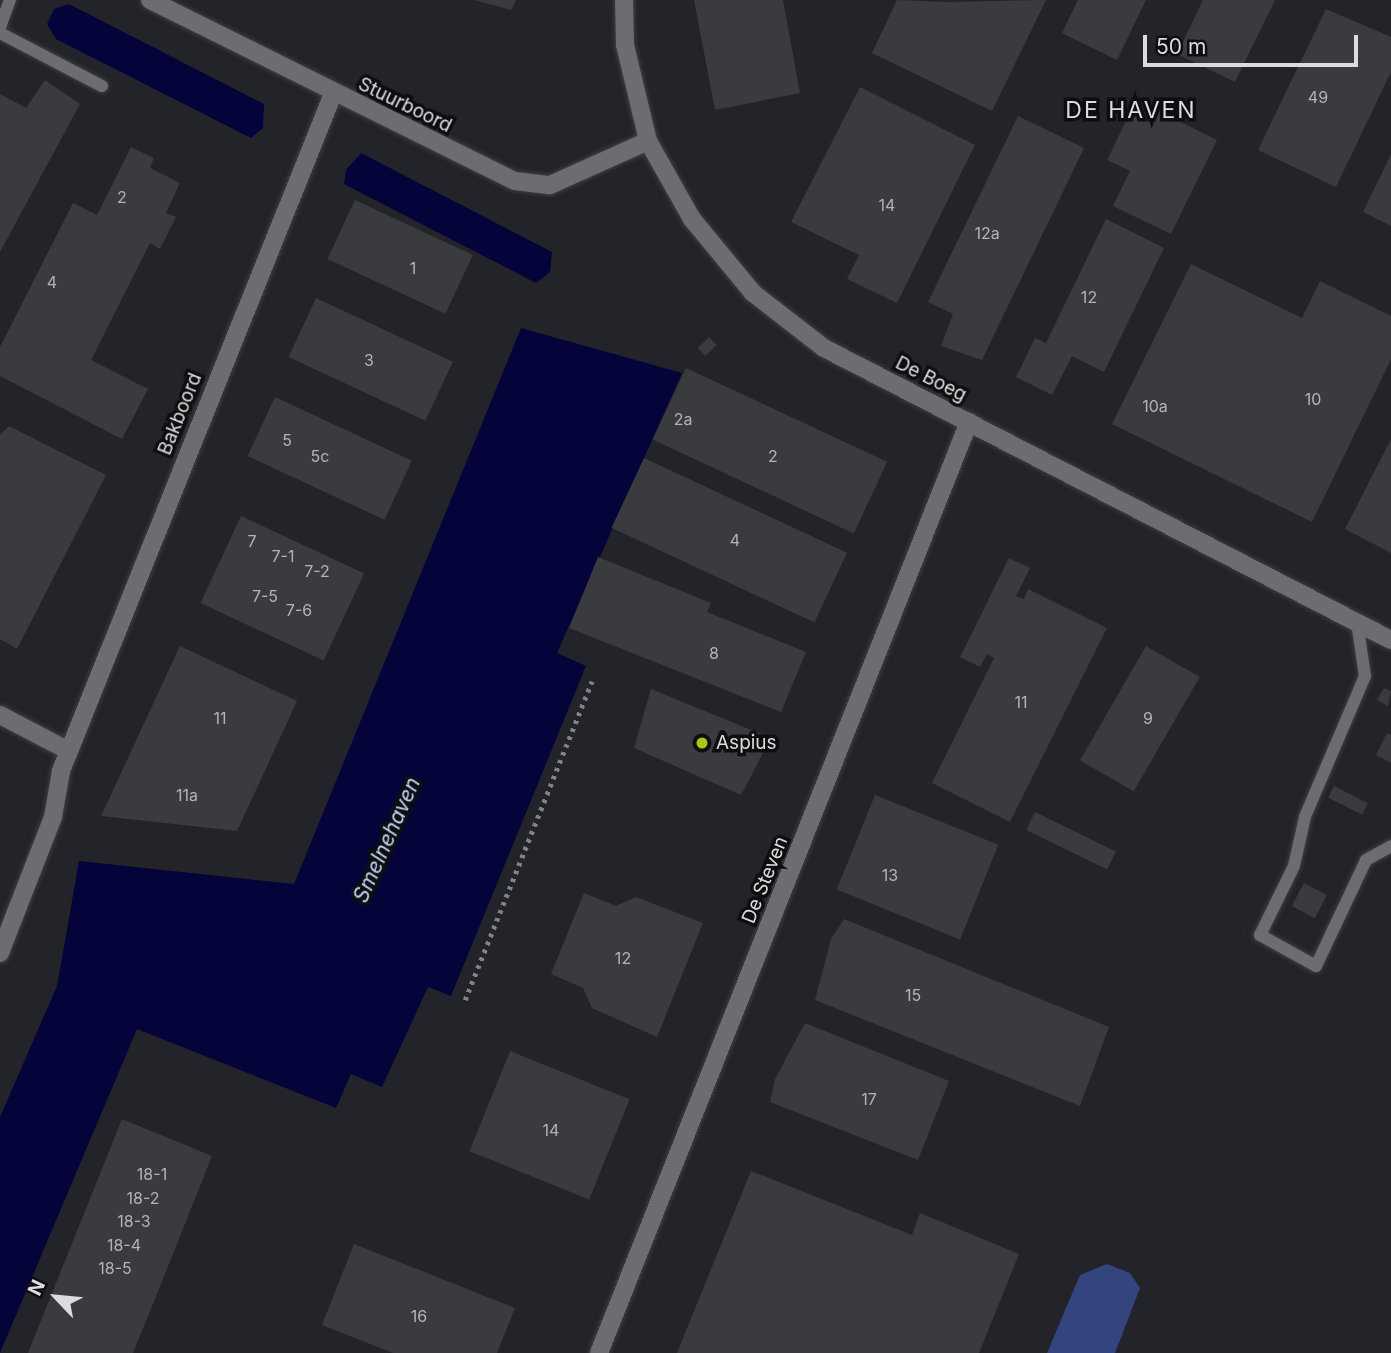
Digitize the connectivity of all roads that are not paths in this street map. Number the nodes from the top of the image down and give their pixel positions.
1 (10, 0) edge
2 (150, 0) edge
3 (624, 0) edge
4 (0, 27) edge
5 (0, 33) edge
6 (102, 86) dead end
7 (333, 94) junction
8 (648, 141) junction
9 (969, 422) junction
10 (1357, 622) junction
11 (1391, 640) edge
12 (0, 715) edge
13 (69, 751) junction
14 (1391, 846) edge
15 (0, 953) edge
16 (599, 1353) edge

1 - 4 lane
2 - 7 street, Stuurboord
3 - 8 street, De Boeg
5 - 6 lane
7 - 8 street, Stuurboord
7 - 13 street, Bakboord
8 - 9 street, De Boeg
9 - 10 street, De Boeg
9 - 16 street, De Steven
10 - 11 street, De Boeg
10 - 14 lane
12 - 13 street
13 - 15 street, Bakboord

